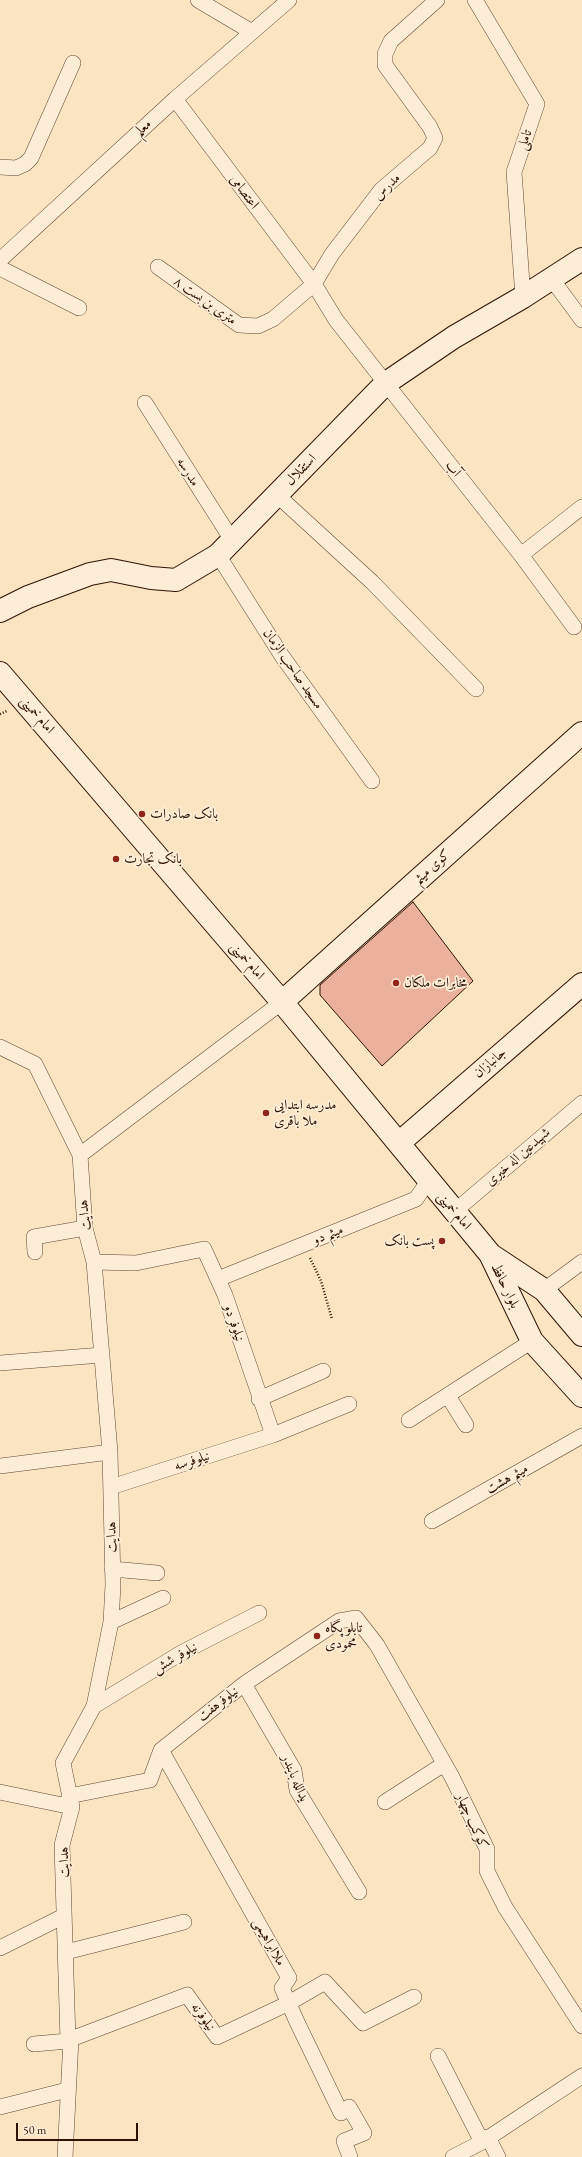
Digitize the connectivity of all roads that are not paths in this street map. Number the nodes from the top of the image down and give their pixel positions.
1 (198, 0) edge
2 (289, 0) edge
3 (437, 0) edge
4 (475, 0) edge
5 (252, 32) junction
6 (73, 63) dead end
7 (175, 99) junction
8 (0, 167) edge
9 (582, 259) edge
10 (0, 260) edge
11 (158, 267) dead end
12 (0, 268) edge
13 (552, 278) junction
14 (314, 284) junction
15 (522, 297) junction
16 (79, 308) dead end
17 (582, 320) edge
18 (386, 383) junction
19 (145, 403) dead end
20 (277, 495) junction
21 (582, 507) edge
22 (225, 547) junction
23 (521, 555) junction
24 (0, 612) edge
25 (574, 627) dead end
26 (0, 673) edge
27 (476, 689) dead end
28 (582, 733) edge
29 (372, 781) dead end
30 (582, 984) edge
31 (282, 1002) junction
32 (0, 1047) edge
33 (582, 1103) edge
34 (399, 1143) junction
35 (80, 1155) junction
36 (429, 1180) junction
37 (455, 1211) junction
38 (85, 1228) junction
39 (35, 1252) dead end
40 (490, 1254) junction
41 (94, 1262) junction
42 (582, 1262) edge
43 (218, 1280) junction
44 (544, 1290) junction
45 (582, 1335) edge
46 (532, 1341) junction
47 (102, 1355) junction
48 (0, 1363) edge
49 (324, 1371) dead end
50 (448, 1396) junction
51 (582, 1396) edge
52 (259, 1399) junction
53 (349, 1404) dead end
54 (409, 1420) dead end
55 (466, 1425) dead end
56 (272, 1436) junction
57 (582, 1436) edge
58 (110, 1452) junction
59 (0, 1466) edge
60 (111, 1487) junction
61 (432, 1521) dead end
62 (112, 1569) junction
63 (157, 1573) dead end
64 (163, 1598) dead end
65 (259, 1613) dead end
66 (111, 1622) junction
67 (372, 1636) joint
68 (244, 1684) junction
69 (94, 1706) junction
70 (161, 1750) junction
71 (444, 1764) junction
72 (0, 1792) edge
73 (71, 1801) junction
74 (385, 1802) dead end
75 (359, 1892) dead end
76 (64, 1916) junction
77 (184, 1922) dead end
78 (0, 1948) edge
79 (66, 1952) junction
80 (414, 1997) dead end
81 (289, 2003) junction
82 (582, 2026) edge
83 (69, 2040) junction
84 (34, 2044) dead end
85 (438, 2056) dead end
86 (582, 2076) edge
87 (67, 2090) junction
88 (0, 2107) edge
89 (485, 2139) junction
90 (65, 2157) edge
91 (350, 2157) edge
92 (453, 2157) edge
93 (498, 2157) edge

1 - 5 street
2 - 5 street, معلم
3 - 14 street, مدرس
4 - 15 street, تاملی
5 - 7 street, معلم
6 - 8 street
7 - 10 street, معلم
7 - 14 street, اعتصامی
9 - 13 main road, استقلال
11 - 14 street, ۸ متری بن بست
12 - 16 street
13 - 15 main road, استقلال
13 - 17 street
14 - 18 street
15 - 18 main road, استقلال
18 - 20 main road, استقلال
18 - 23 street, آب
19 - 22 street, مدرسه
20 - 22 main road, استقلال
20 - 27 street
21 - 23 street
22 - 24 main road, استقلال
22 - 29 street, مسجد صاحب الزمان
23 - 25 street, آب
26 - 31 main road, امام خمینی
28 - 31 main road, کوی میثم
30 - 34 main road, جانبازان
31 - 34 main road, امام خمینی
31 - 35 street
32 - 35 street
33 - 37 street, شهیدعین اله خیری
34 - 36 main road, امام خمینی
35 - 38 street, هدایت
36 - 37 main road, امام خمینی
36 - 43 street, میثم دو
37 - 40 main road, امام خمینی
38 - 39 street
38 - 41 street, هدایت
40 - 44 main road, بلوار حافظ
40 - 46 main road, بلوار حافظ
41 - 43 street, نیلوفر دو
41 - 47 street, هدایت
42 - 44 street
43 - 52 street, نیلوفر دو
44 - 45 main road, بلوار حافظ
46 - 50 street
46 - 51 main road, بلوار حافظ
47 - 48 street
47 - 58 street, هدایت
49 - 52 street
50 - 54 street
50 - 55 street
52 - 56 street, نیلوفر دو
53 - 56 street, نیلوفرسه
56 - 60 street, نیلوفرسه
57 - 61 street, میثم هشت
58 - 59 street
58 - 60 street, هدایت
60 - 62 street, هدایت
62 - 63 street
62 - 66 street, هدایت
64 - 66 street
65 - 69 street, نیلوفر شش
66 - 69 street, هدایت
67 - 68 street, نیلوفرهفت
67 - 71 street, کوکب چهار
68 - 70 street, نیلوفرهفت
68 - 75 street, یدالله بایندر
69 - 73 street, هدایت
70 - 73 street
70 - 81 street, ملاابراهیمی
71 - 74 street
71 - 82 street, کوکب چهار
72 - 73 street
73 - 76 street, هدایت
76 - 78 street
76 - 79 street, هدایت
77 - 79 street
79 - 83 street, هدایت
80 - 81 street
81 - 83 street, نیلوفرنه
81 - 91 street, ملاابراهیمی
83 - 84 street
83 - 87 street, هدایت
85 - 89 street
86 - 89 street
87 - 88 street
87 - 90 street, هدایت
89 - 92 street
89 - 93 street

